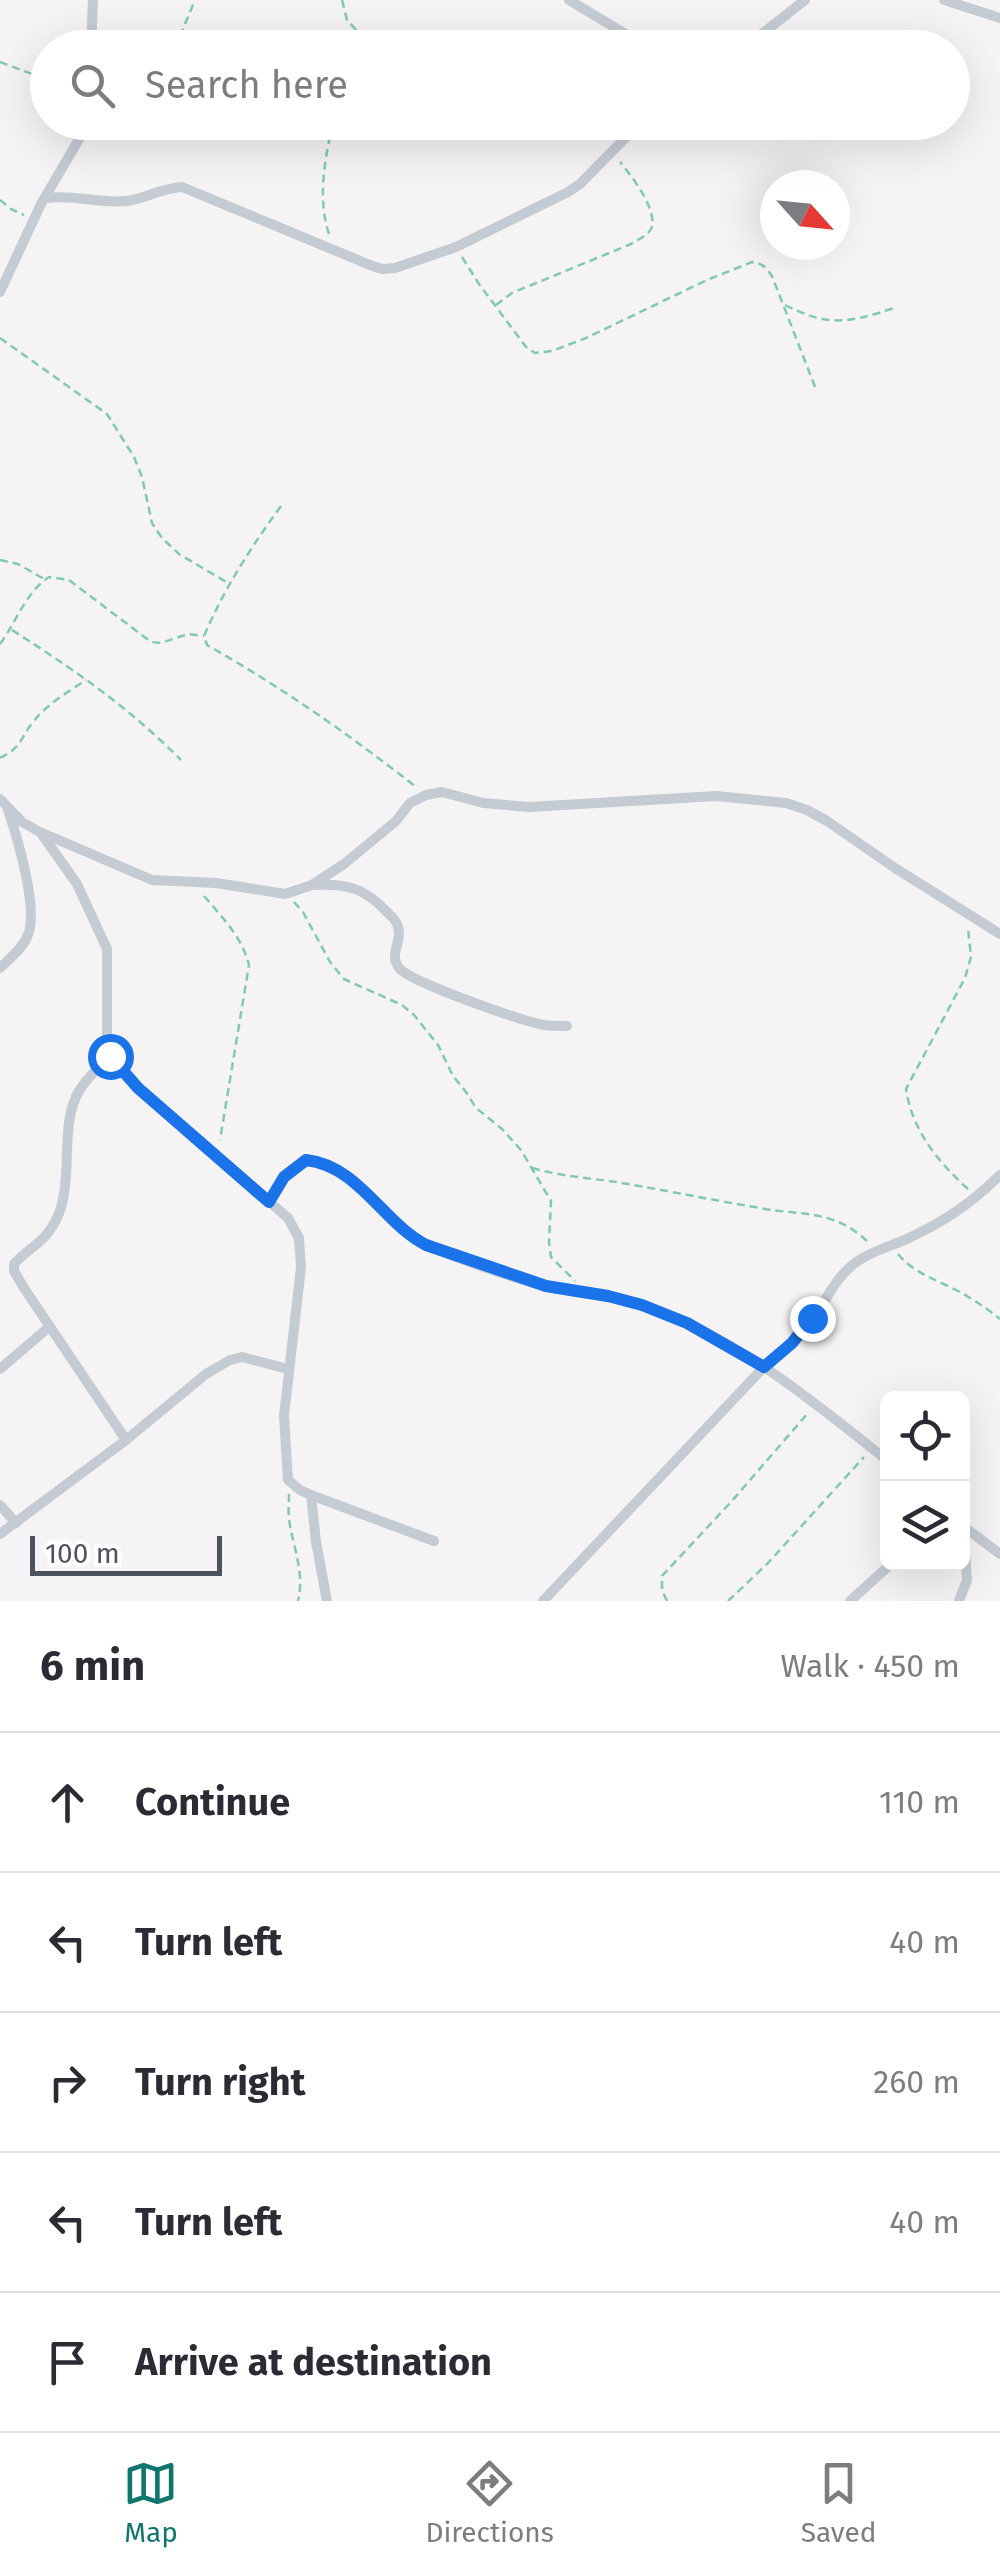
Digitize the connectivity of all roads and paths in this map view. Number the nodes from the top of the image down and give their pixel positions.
1 (92, 0) edge
2 (196, 0) edge
3 (342, 0) edge
4 (569, 0) edge
5 (805, 0) edge
6 (944, 0) edge
7 (1000, 18) edge
8 (91, 30) edge
9 (183, 30) edge
10 (355, 30) edge
11 (619, 30) edge
12 (767, 30) edge
13 (0, 62) edge
14 (30, 73) edge
15 (79, 140) edge
16 (330, 140) edge
17 (624, 140) edge
18 (612, 153) junction
19 (46, 198) junction
20 (0, 200) edge
21 (34, 220) junction
22 (456, 248) junction
23 (334, 250) junction
24 (0, 292) edge
25 (783, 304) junction
26 (496, 305) junction
27 (894, 308) dead end
28 (0, 338) edge
29 (817, 392) dead end
30 (282, 506) dead end
31 (0, 560) edge
32 (45, 580) junction
33 (230, 584) junction
34 (11, 629) junction
35 (204, 636) junction
36 (0, 644) edge
37 (88, 678) junction
38 (0, 758) edge
39 (180, 760) dead end
40 (426, 794) junction
41 (4, 804) edge
42 (40, 832) junction
43 (194, 883) junction
44 (312, 885) junction
45 (285, 894) junction
46 (965, 912) junction
47 (1000, 934) edge
48 (0, 968) edge
49 (567, 1026) dead end
50 (110, 1056) junction
51 (218, 1157) junction
52 (531, 1168) junction
53 (1000, 1176) edge
54 (977, 1197) junction
55 (269, 1202) junction
56 (890, 1246) junction
57 (877, 1251) junction
58 (14, 1264) junction
59 (0, 1268) edge
60 (588, 1295) junction
61 (1000, 1320) edge
62 (49, 1326) junction
63 (764, 1367) junction
64 (288, 1368) junction
65 (0, 1369) edge
66 (816, 1404) junction
67 (126, 1440) junction
68 (872, 1448) junction
69 (880, 1455) edge
70 (288, 1480) junction
71 (311, 1495) junction
72 (0, 1504) edge
73 (16, 1523) junction
74 (970, 1531) edge
75 (0, 1534) edge
76 (434, 1541) dead end
77 (1000, 1554) edge
78 (883, 1571) edge
79 (966, 1571) edge
80 (298, 1601) edge
81 (327, 1601) edge
82 (543, 1601) edge
83 (667, 1601) edge
84 (728, 1601) edge
85 (850, 1601) edge
86 (959, 1601) edge

1 - 8 street
2 - 9 path
3 - 10 path
4 - 11 street
5 - 12 street
6 - 7 street
13 - 14 path
15 - 19 street
16 - 23 path
17 - 18 street
18 - 22 street
18 - 26 path
19 - 21 street
19 - 23 street
20 - 21 path
21 - 24 street
22 - 23 street
22 - 26 path
25 - 26 path
25 - 27 path
25 - 29 path
28 - 33 path
30 - 33 path
31 - 32 path
32 - 34 path
32 - 35 path
33 - 35 path
34 - 36 path
34 - 37 path
35 - 40 path
37 - 38 path
37 - 39 path
40 - 44 street
40 - 46 street
41 - 42 street
41 - 48 street
42 - 43 street
42 - 50 street
43 - 45 street
43 - 51 path
44 - 45 street
44 - 49 street
45 - 52 path
46 - 47 street
46 - 54 path
50 - 51 street
50 - 58 street
51 - 55 street
52 - 57 path
52 - 60 path
53 - 54 street
54 - 56 street
55 - 60 street
55 - 64 street
56 - 57 street
56 - 61 path
57 - 63 street
58 - 59 street
58 - 62 street
60 - 63 street
62 - 65 street
62 - 67 street
63 - 66 street
63 - 82 street
64 - 67 street
64 - 70 street
66 - 68 street
66 - 83 path
67 - 73 street
68 - 69 street
68 - 84 path
70 - 71 street
70 - 80 path
71 - 76 street
71 - 81 street
72 - 73 street
73 - 75 street
74 - 77 street
78 - 85 street
79 - 86 street

